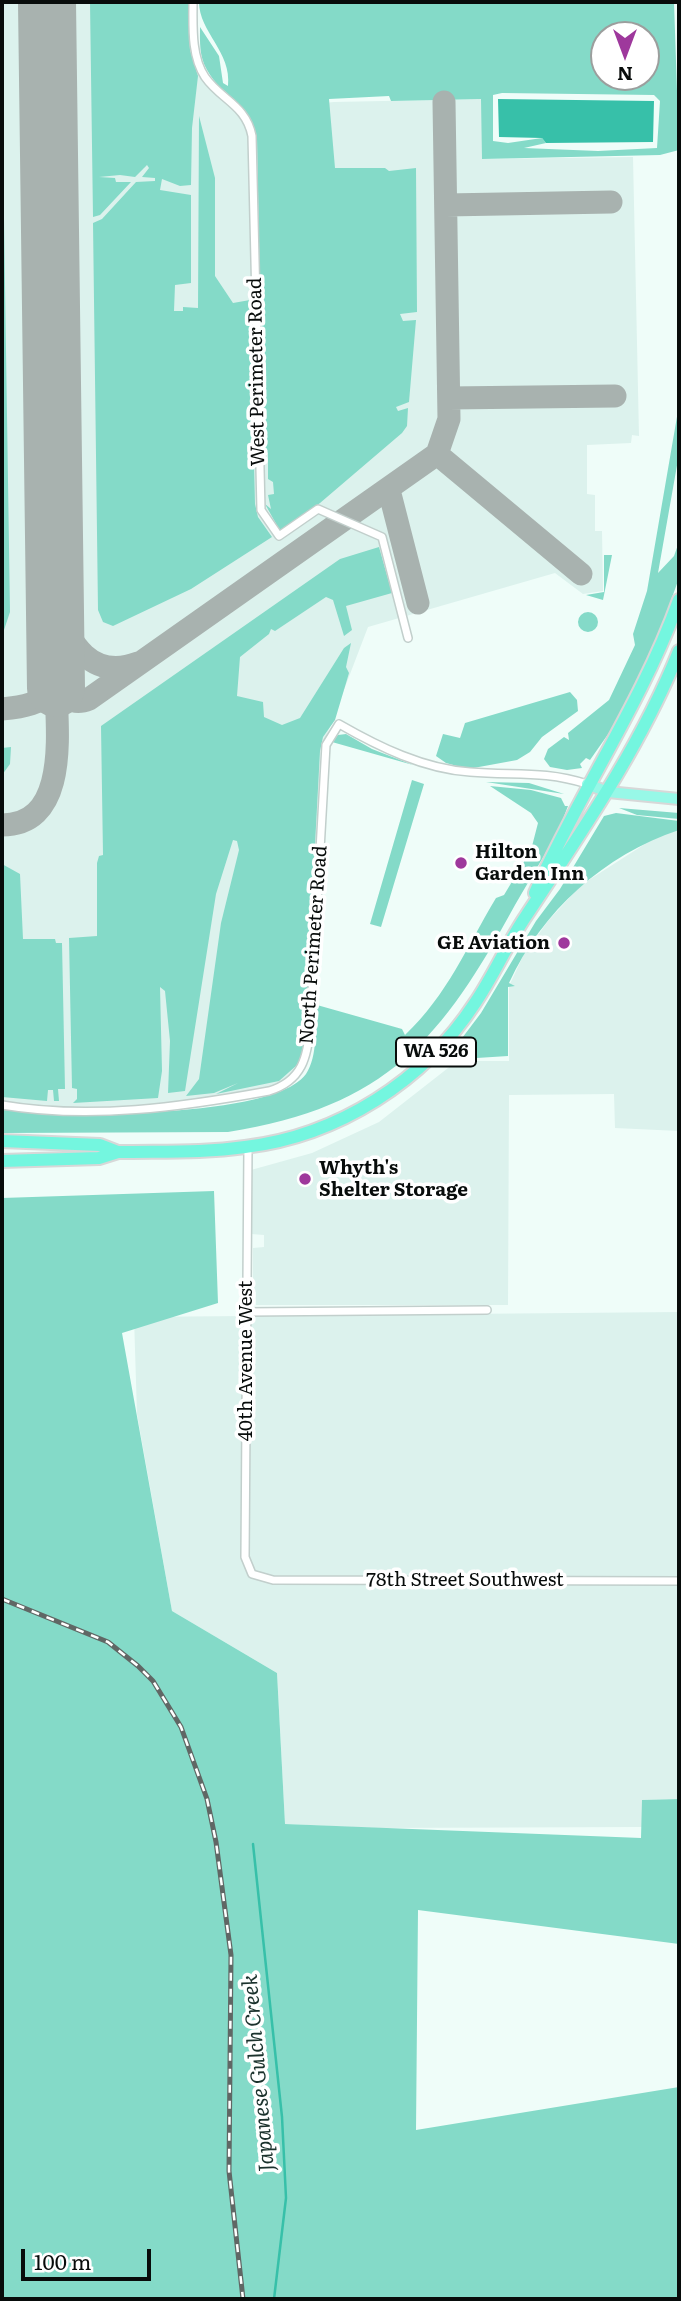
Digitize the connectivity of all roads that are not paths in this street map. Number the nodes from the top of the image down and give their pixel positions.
1 (193, 2) edge
2 (679, 600) edge
3 (408, 638) dead end
4 (679, 652) edge
5 (587, 784) junction
6 (608, 792) junction
7 (679, 799) edge
8 (524, 919) junction
9 (2, 1105) edge
10 (2, 1141) edge
11 (248, 1147) junction
12 (118, 1152) junction
13 (2, 1161) edge
14 (487, 1310) dead end
15 (246, 1312) junction
16 (253, 1574) joint
17 (679, 1581) edge

1 - 3 street, West Perimeter Road
2 - 5 highway
4 - 6 highway
5 - 6 main road
5 - 8 highway, WA 526
5 - 9 street, North Perimeter Road
6 - 7 main road
6 - 8 highway, WA 526
8 - 11 highway, WA 526
10 - 12 highway, WA 526
11 - 12 highway, WA 526
11 - 15 street, 40th Avenue West
12 - 13 highway, WA 526
14 - 15 street
15 - 16 street, 40th Avenue West
16 - 17 street, 78th Street Southwest

